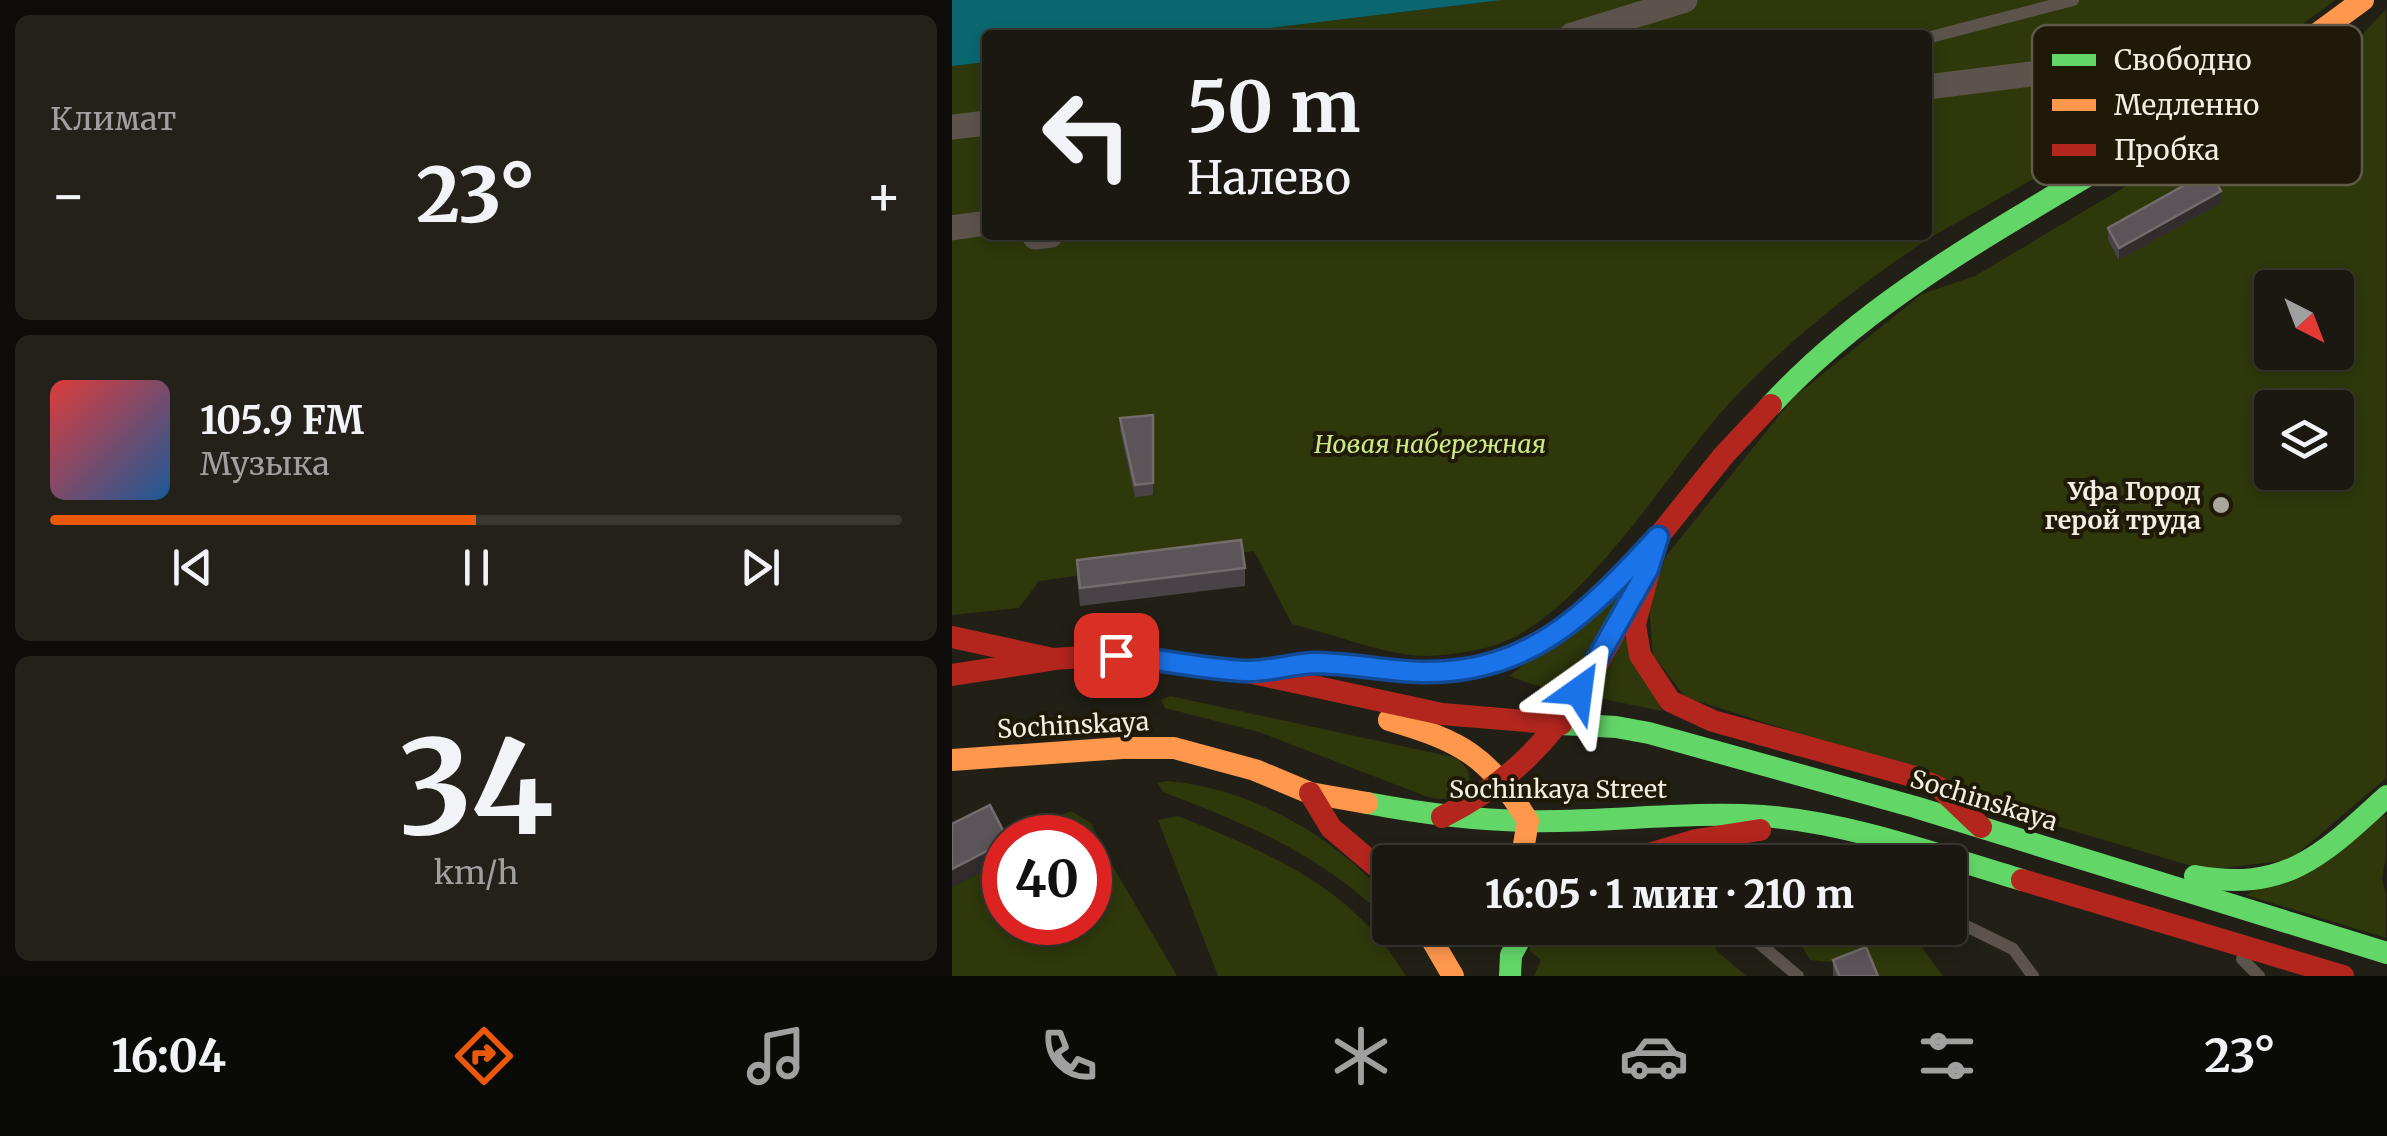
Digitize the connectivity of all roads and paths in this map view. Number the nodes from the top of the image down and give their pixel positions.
1 (1685, 0) edge
2 (2073, 0) edge
3 (2363, 0) edge
4 (2329, 25) edge
5 (1588, 30) edge
6 (1932, 37) edge
7 (2032, 76) edge
8 (1932, 87) edge
9 (982, 124) edge
10 (952, 127) edge
11 (2072, 185) edge
12 (982, 224) edge
13 (952, 228) edge
14 (1658, 537) junction
15 (1648, 569) junction
16 (952, 637) edge
17 (1053, 659) junction
18 (1248, 672) junction
19 (952, 675) edge
20 (1336, 691) junction
21 (1560, 722) junction
22 (1538, 749) junction
23 (1473, 750) junction
24 (985, 757) junction
25 (952, 760) edge
26 (1505, 782) junction
27 (952, 786) edge
28 (1310, 793) junction
29 (2386, 796) edge
30 (1469, 807) junction
31 (1442, 817) junction
32 (1802, 820) junction
33 (1528, 822) junction
34 (1982, 827) junction
35 (1524, 845) edge
36 (1700, 845) edge
37 (2062, 851) junction
38 (1372, 863) edge
39 (1967, 926) edge
40 (2226, 943) junction
41 (1434, 945) edge
42 (1504, 945) edge
43 (1517, 945) edge
44 (1761, 945) edge
45 (2386, 953) edge
46 (1453, 976) edge
47 (1501, 976) edge
48 (1510, 976) edge
49 (1798, 976) edge
50 (2033, 976) edge
51 (2259, 976) edge
52 (2343, 976) edge

1 - 5 street
2 - 6 lane
3 - 4 main road
7 - 8 street
9 - 10 street
11 - 14 main road
12 - 13 street
14 - 15 main road
14 - 18 main road
15 - 21 main road
15 - 34 main road
16 - 17 main road
17 - 18 main road
17 - 19 main road
18 - 20 main road
20 - 21 main road
20 - 23 main road
21 - 22 main road
21 - 34 main road, Sochinskaya
22 - 26 main road
22 - 33 main road
23 - 26 main road
23 - 30 main road
24 - 25 main road, Sochinskaya
24 - 27 street
24 - 28 main road, Sochinskaya
26 - 30 main road
26 - 33 main road
28 - 31 main road, Sochinkaya Street
28 - 38 main road
29 - 37 main road
30 - 31 main road
31 - 33 main road, Sochinkaya Street
32 - 33 main road
32 - 36 main road
32 - 40 main road
33 - 35 main road
34 - 37 main road, Sochinskaya
37 - 45 main road, Sochinskaya
39 - 50 lane
40 - 51 lane
40 - 52 main road
41 - 46 main road
42 - 47 main road
43 - 48 main road
44 - 49 lane

